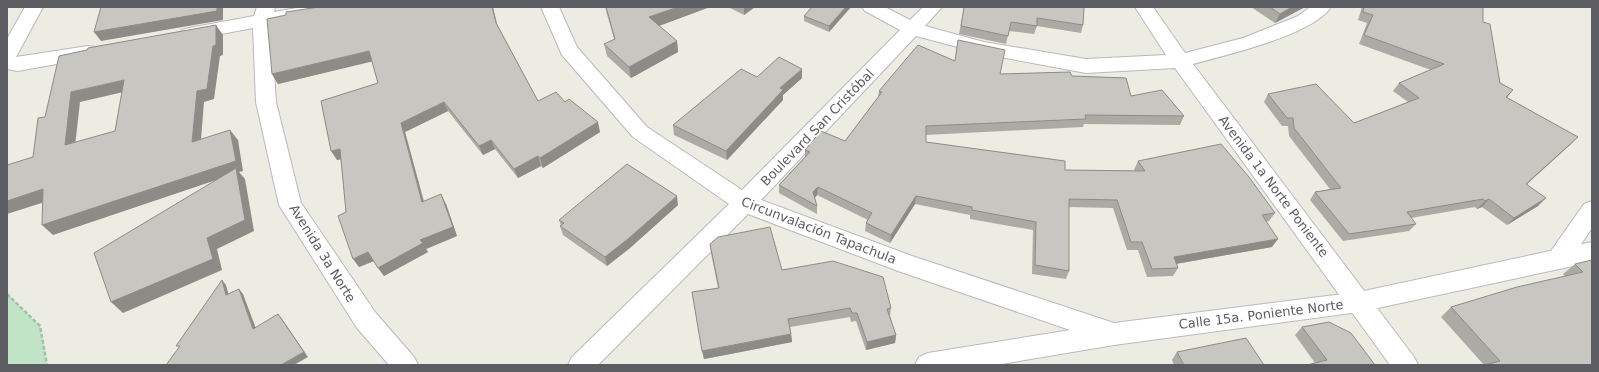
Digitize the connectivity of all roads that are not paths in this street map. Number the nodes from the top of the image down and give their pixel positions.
1 (34, 7) edge
2 (336, 7) edge
3 (550, 7) edge
4 (870, 7) edge
5 (933, 7) edge
6 (1144, 7) edge
7 (1322, 7) edge
8 (264, 14) edge
9 (913, 29) junction
10 (175, 36) edge
11 (105, 49) edge
12 (7, 56) edge
13 (7, 60) edge
14 (1180, 60) junction
15 (8, 63) edge
16 (744, 203) junction
17 (1592, 210) edge
18 (1592, 252) edge
19 (1559, 258) junction
20 (1359, 302) junction
21 (1114, 334) junction
22 (405, 365) edge
23 (581, 365) edge
24 (928, 365) edge
25 (1405, 365) edge

1 - 12 street
2 - 8 street
3 - 16 street, Circunvalación Tapachula
4 - 9 street
5 - 9 street, Boulevard San Cristóbal
6 - 14 street, Avenida 1a Norte Poniente
7 - 14 street
8 - 10 street
8 - 22 street, Avenida 3a Norte
9 - 14 street
9 - 16 street, Boulevard San Cristóbal
11 - 15 street
13 - 15 street
14 - 20 street, Avenida 1a Norte Poniente
16 - 21 street, Circunvalación Tapachula
16 - 23 street, Boulevard San Cristóbal
17 - 19 street
18 - 19 street, Calle 15a. Poniente Norte
19 - 20 street, Calle 15a. Poniente Norte
20 - 21 street, Calle 15a. Poniente Norte
20 - 25 street, Avenida 1a Norte Poniente
21 - 24 street, Calle 15a. Poniente Norte

